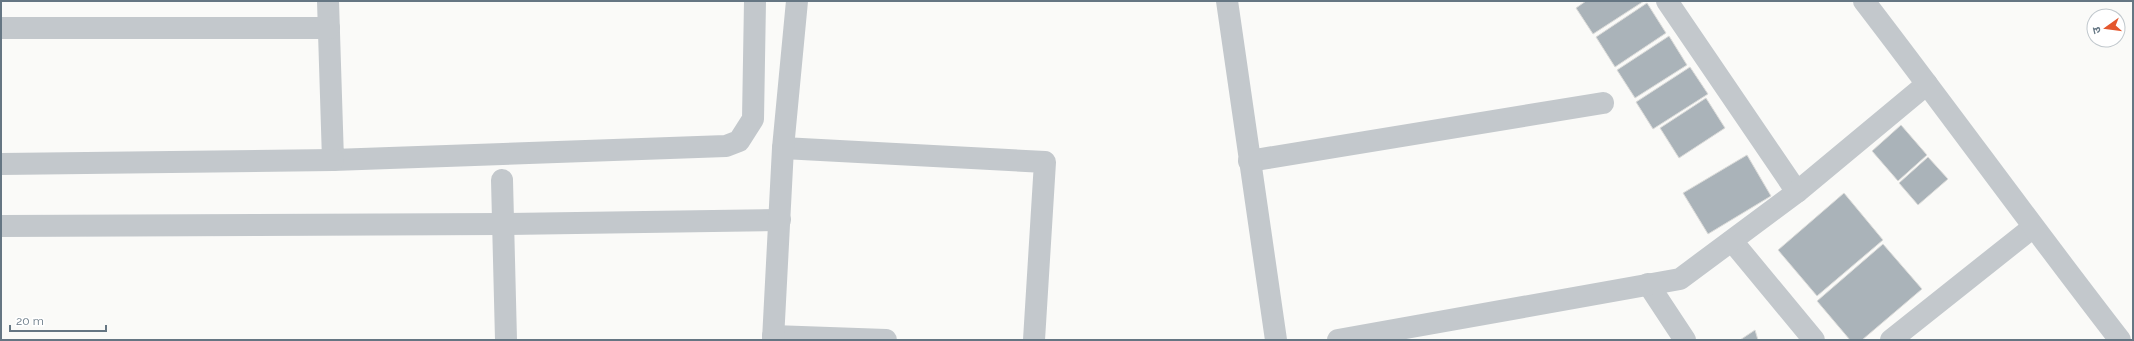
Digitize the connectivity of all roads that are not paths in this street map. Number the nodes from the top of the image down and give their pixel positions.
1 (328, 1) edge
2 (755, 1) edge
3 (797, 1) edge
4 (1227, 1) edge
5 (1667, 1) edge
6 (1864, 1) edge
7 (1, 28) edge
8 (329, 28) junction
9 (1927, 84) junction
10 (1603, 103) dead end
11 (783, 148) junction
12 (333, 160) junction
13 (1249, 161) junction
14 (1, 164) edge
15 (502, 180) dead end
16 (1797, 192) junction
17 (780, 220) junction
18 (502, 224) junction
19 (1, 226) edge
20 (2032, 228) junction
21 (1732, 241) junction
22 (1648, 284) junction
23 (773, 338) edge
24 (1345, 339) edge
25 (506, 340) edge
26 (886, 340) edge
27 (1034, 340) edge
28 (1276, 340) edge
29 (1685, 340) edge
30 (1814, 340) edge
31 (1891, 340) edge
32 (2120, 340) edge

1 - 8 street
2 - 12 street
3 - 11 street
4 - 13 street
5 - 16 street
6 - 9 street
7 - 8 street
8 - 12 street
9 - 16 street
9 - 20 street
10 - 13 street
11 - 17 street
11 - 27 street
12 - 14 street
13 - 28 street
15 - 18 street
16 - 21 street
17 - 18 street
17 - 23 street
18 - 19 street
18 - 25 street
20 - 31 street
20 - 32 street
21 - 22 street
21 - 30 street
22 - 24 street
22 - 29 street
23 - 26 street

